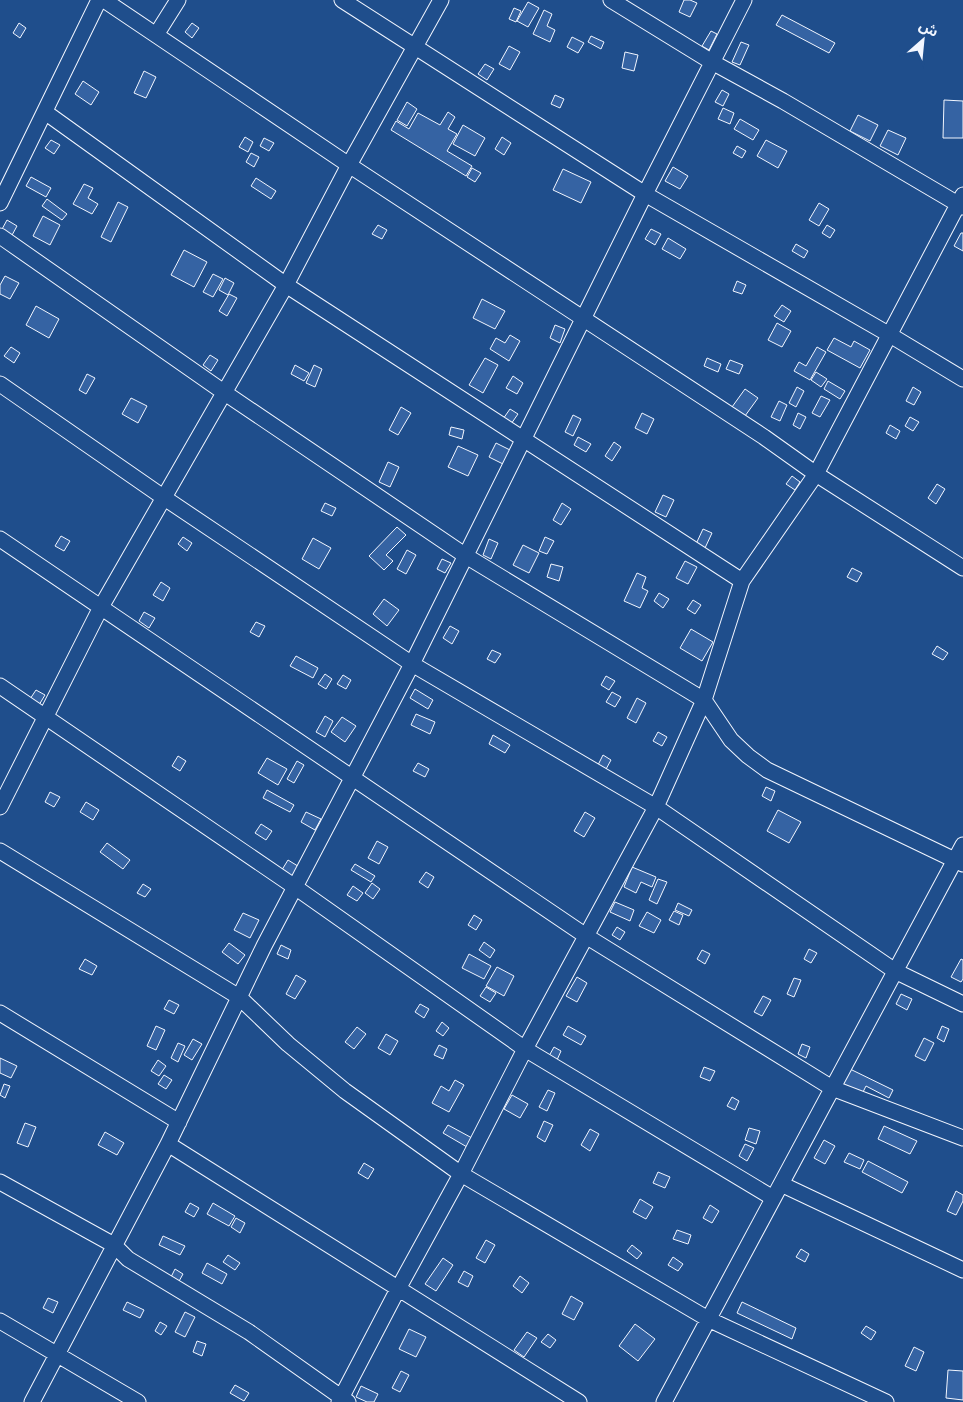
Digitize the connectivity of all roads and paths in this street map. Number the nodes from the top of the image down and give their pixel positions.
1 (100, 0) edge
2 (104, 0) edge
3 (178, 0) edge
4 (342, 0) edge
5 (441, 0) edge
6 (611, 0) edge
7 (744, 0) edge
8 (156, 35) junction
9 (415, 48) junction
10 (712, 62) junction
11 (45, 112) junction
12 (349, 165) junction
13 (645, 194) junction
14 (961, 202) edge
15 (0, 203) edge
16 (0, 236) edge
17 (286, 286) junction
18 (583, 320) junction
19 (890, 334) junction
20 (963, 379) edge
21 (0, 384) edge
22 (225, 393) junction
23 (523, 440) junction
24 (816, 474) junction
25 (163, 497) junction
26 (0, 539) edge
27 (466, 556) junction
28 (963, 568) edge
29 (742, 581) junction
30 (101, 607) junction
31 (412, 664) junction
32 (0, 686) edge
33 (704, 700) junction
34 (46, 716) junction
35 (352, 778) junction
36 (0, 807) edge
37 (656, 807) junction
38 (963, 845) edge
39 (0, 851) edge
40 (959, 862) edge
41 (295, 887) junction
42 (586, 936) junction
43 (895, 971) junction
44 (239, 997) junction
45 (963, 1004) edge
46 (0, 1014) edge
47 (525, 1049) junction
48 (832, 1088) junction
49 (179, 1122) junction
50 (963, 1138) edge
51 (168, 1144) junction
52 (461, 1174) junction
53 (0, 1182) edge
54 (781, 1184) junction
55 (773, 1198) junction
56 (114, 1245) junction
57 (963, 1270) edge
58 (398, 1289) junction
59 (708, 1319) junction
60 (0, 1321) edge
61 (58, 1354) junction
62 (342, 1401) edge
63 (32, 1402) edge
64 (138, 1402) edge
65 (579, 1402) edge
66 (664, 1402) edge
67 (886, 1402) edge

1 - 11 street
2 - 8 street
3 - 8 street
4 - 9 street
5 - 9 street
6 - 10 street
7 - 10 street
8 - 12 street
9 - 12 street
9 - 13 street
10 - 13 street
10 - 14 street
11 - 15 street
11 - 17 street
12 - 17 street
12 - 18 street
13 - 18 street
13 - 19 street
14 - 19 street
16 - 22 street
17 - 22 street
17 - 23 street
18 - 23 street
18 - 24 street
19 - 20 street
19 - 24 street
21 - 25 street
22 - 25 street
22 - 27 street
23 - 27 street
23 - 29 street
24 - 28 street
24 - 29 street
25 - 30 street
25 - 31 street
26 - 30 street
27 - 31 street
27 - 33 street
29 - 33 street
30 - 34 street
30 - 35 street
31 - 35 street
31 - 37 street
32 - 34 street
33 - 37 street
33 - 40 street
34 - 36 street
34 - 41 street
35 - 41 street
35 - 42 street
37 - 42 street
37 - 43 street
38 - 40 street
39 - 44 street
40 - 43 street
41 - 44 street
41 - 47 street
42 - 47 street
42 - 48 street
43 - 45 street
43 - 48 street
44 - 49 street
44 - 52 street
46 - 49 street
47 - 52 street
47 - 55 street
48 - 50 street
48 - 54 street
49 - 51 street
51 - 56 street
51 - 58 street
52 - 58 street
52 - 59 street
53 - 56 street
54 - 55 street
54 - 57 street
55 - 59 street
56 - 61 street
56 - 62 street
58 - 62 street
58 - 65 street
59 - 66 street
59 - 67 street
60 - 61 street
61 - 63 street
61 - 64 street

